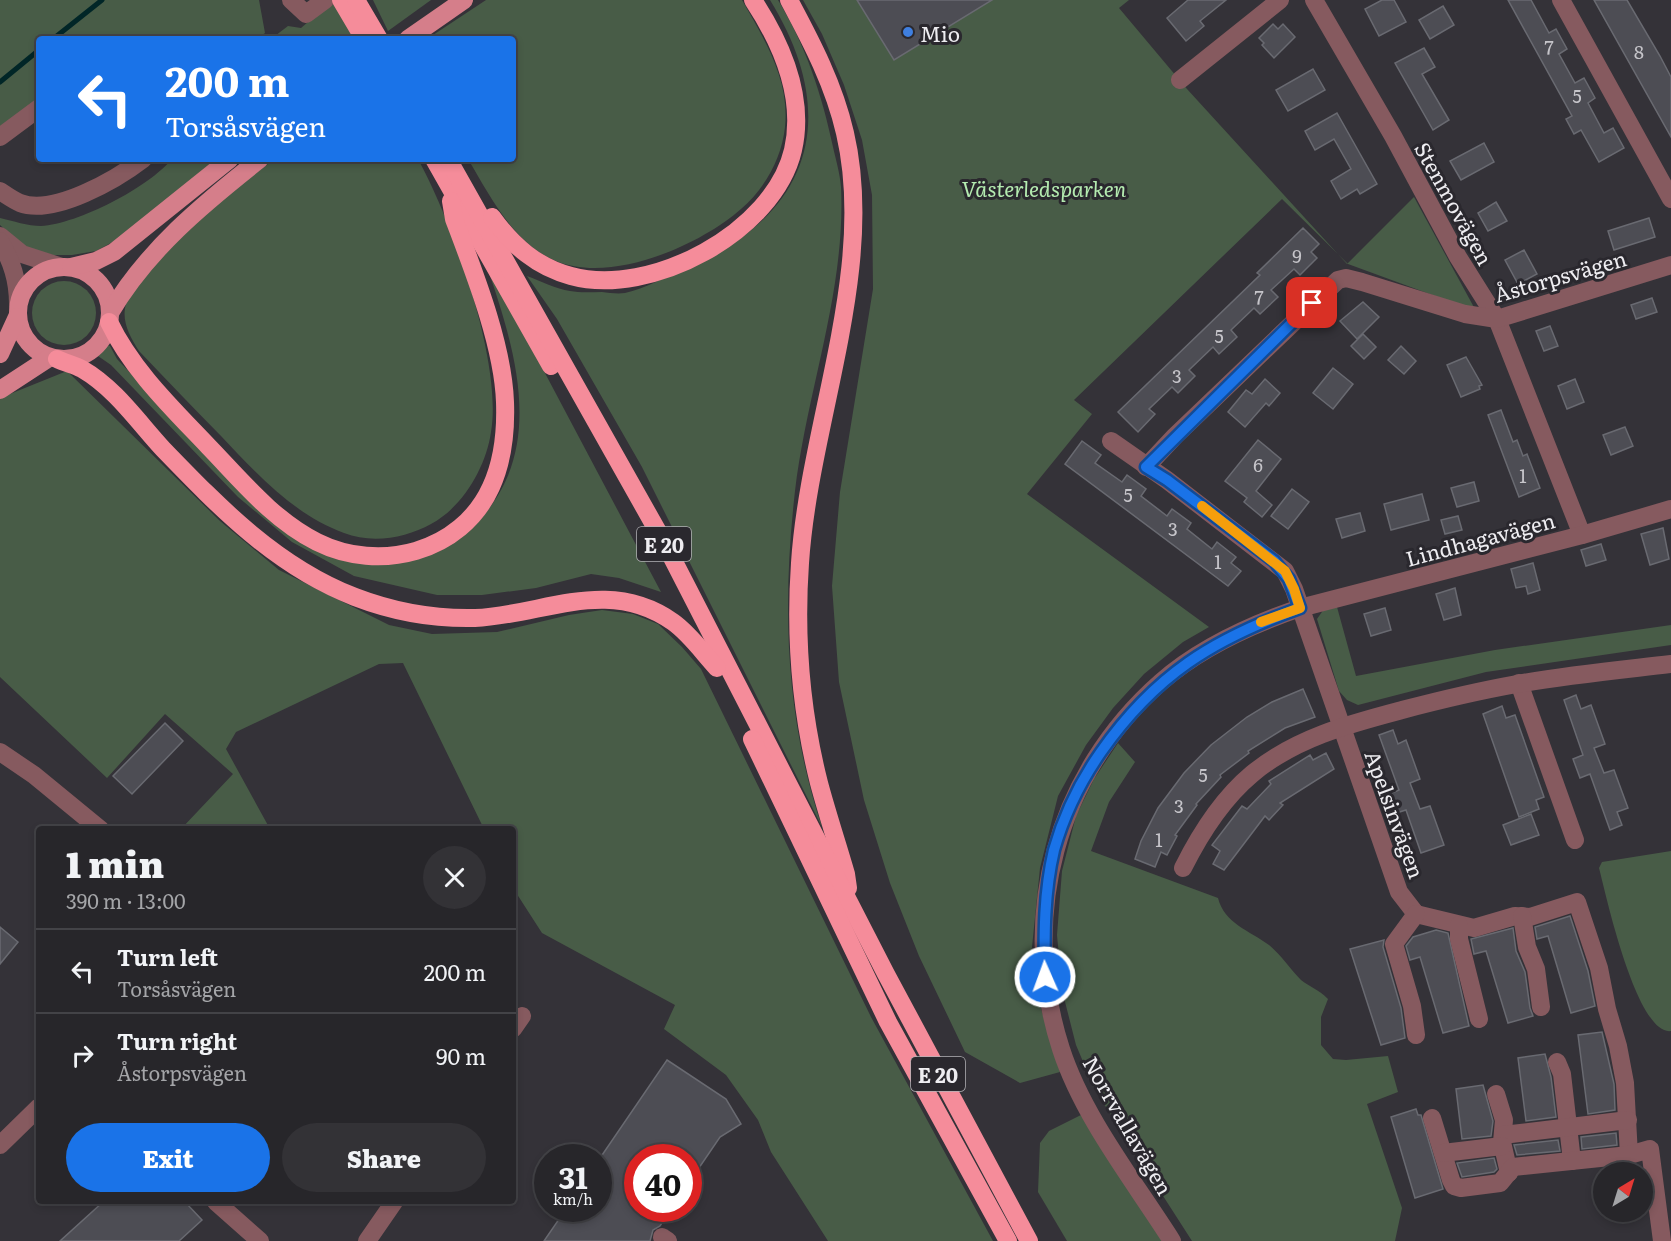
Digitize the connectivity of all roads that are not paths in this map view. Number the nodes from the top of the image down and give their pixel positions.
1 (291, 0) edge
2 (325, 0) edge
3 (341, 0) edge
4 (356, 0) edge
5 (464, 0) edge
6 (753, 0) edge
7 (789, 0) edge
8 (1280, 0) edge
9 (1314, 0) edge
10 (1561, 0) edge
11 (362, 36) edge
12 (377, 36) edge
13 (412, 36) edge
14 (1180, 80) dead end
15 (36, 110) edge
16 (36, 120) edge
17 (18, 123) junction
18 (0, 137) edge
19 (123, 162) edge
20 (139, 162) edge
21 (226, 162) edge
22 (257, 162) edge
23 (436, 162) edge
24 (449, 162) edge
25 (104, 185) junction
26 (457, 187) junction
27 (0, 191) edge
28 (1671, 199) edge
29 (0, 236) edge
30 (0, 242) edge
31 (1671, 265) edge
32 (66, 267) junction
33 (17, 311) junction
34 (110, 318) junction
35 (1497, 320) junction
36 (0, 354) edge
37 (53, 359) junction
38 (0, 390) edge
39 (1111, 441) dead end
40 (1146, 467) junction
41 (1671, 509) edge
42 (1582, 535) junction
43 (1300, 608) junction
44 (1671, 664) edge
45 (717, 668) junction
46 (1519, 684) junction
47 (1340, 726) junction
48 (0, 752) edge
49 (96, 826) edge
50 (1575, 840) dead end
51 (1183, 868) dead end
52 (850, 905) junction
53 (1416, 914) junction
54 (1522, 916) junction
55 (1459, 925) junction
56 (1541, 1007) dead end
57 (1479, 1019) dead end
58 (1416, 1035) dead end
59 (1557, 1062) dead end
60 (1496, 1094) dead end
61 (36, 1110) edge
62 (1432, 1118) dead end
63 (1628, 1120) junction
64 (1568, 1125) junction
65 (1503, 1140) junction
66 (0, 1145) edge
67 (1443, 1153) junction
68 (1629, 1155) junction
69 (1572, 1161) junction
70 (1509, 1173) junction
71 (218, 1204) edge
72 (393, 1204) edge
73 (260, 1241) edge
74 (367, 1241) edge
75 (1008, 1241) edge
76 (1029, 1241) edge
77 (1172, 1241) edge
78 (1662, 1241) edge

1 - 2 street
3 - 11 highway
4 - 12 highway
5 - 13 main road
6 - 26 highway, E 20
7 - 52 highway, E 20
8 - 14 street
9 - 35 street, Stenmovägen
10 - 28 street
15 - 17 street
16 - 17 street
17 - 18 street
19 - 25 street
20 - 25 street
21 - 32 main road
22 - 34 main road
23 - 26 highway, E 20
24 - 26 highway, E 20
25 - 27 street
26 - 34 highway, E 20
26 - 45 highway, E 20
26 - 52 highway, E 20
29 - 32 street
30 - 33 street
31 - 35 street, Åstorpsvägen
32 - 33 main road
32 - 34 main road
33 - 36 main road
33 - 37 main road
34 - 37 main road
35 - 40 street, Åstorpsvägen
35 - 42 street, Stenmovägen
37 - 38 main road
37 - 45 highway, E 20
39 - 40 street, Apelsinvägen
40 - 43 street, Apelsinvägen
41 - 42 street, Lindhagavägen
42 - 43 street, Lindhagavägen
43 - 47 street, Apelsinvägen
43 - 77 street, Norrvallavägen
44 - 46 street, Apelsinvägen
45 - 75 highway, E 20
46 - 47 street, Apelsinvägen
46 - 50 street
47 - 51 street, Apelsinvägen
47 - 53 street, Apelsinvägen
48 - 49 street
52 - 76 highway, E 20
53 - 55 street
53 - 58 street
54 - 55 street
54 - 56 street
54 - 63 street
55 - 57 street
59 - 64 street
60 - 65 street
61 - 66 street
62 - 67 street
63 - 64 street
63 - 68 street
64 - 65 street
64 - 69 street
65 - 67 street
65 - 70 street
67 - 70 street
68 - 69 street
68 - 78 street
69 - 70 street
71 - 73 street
72 - 74 street

